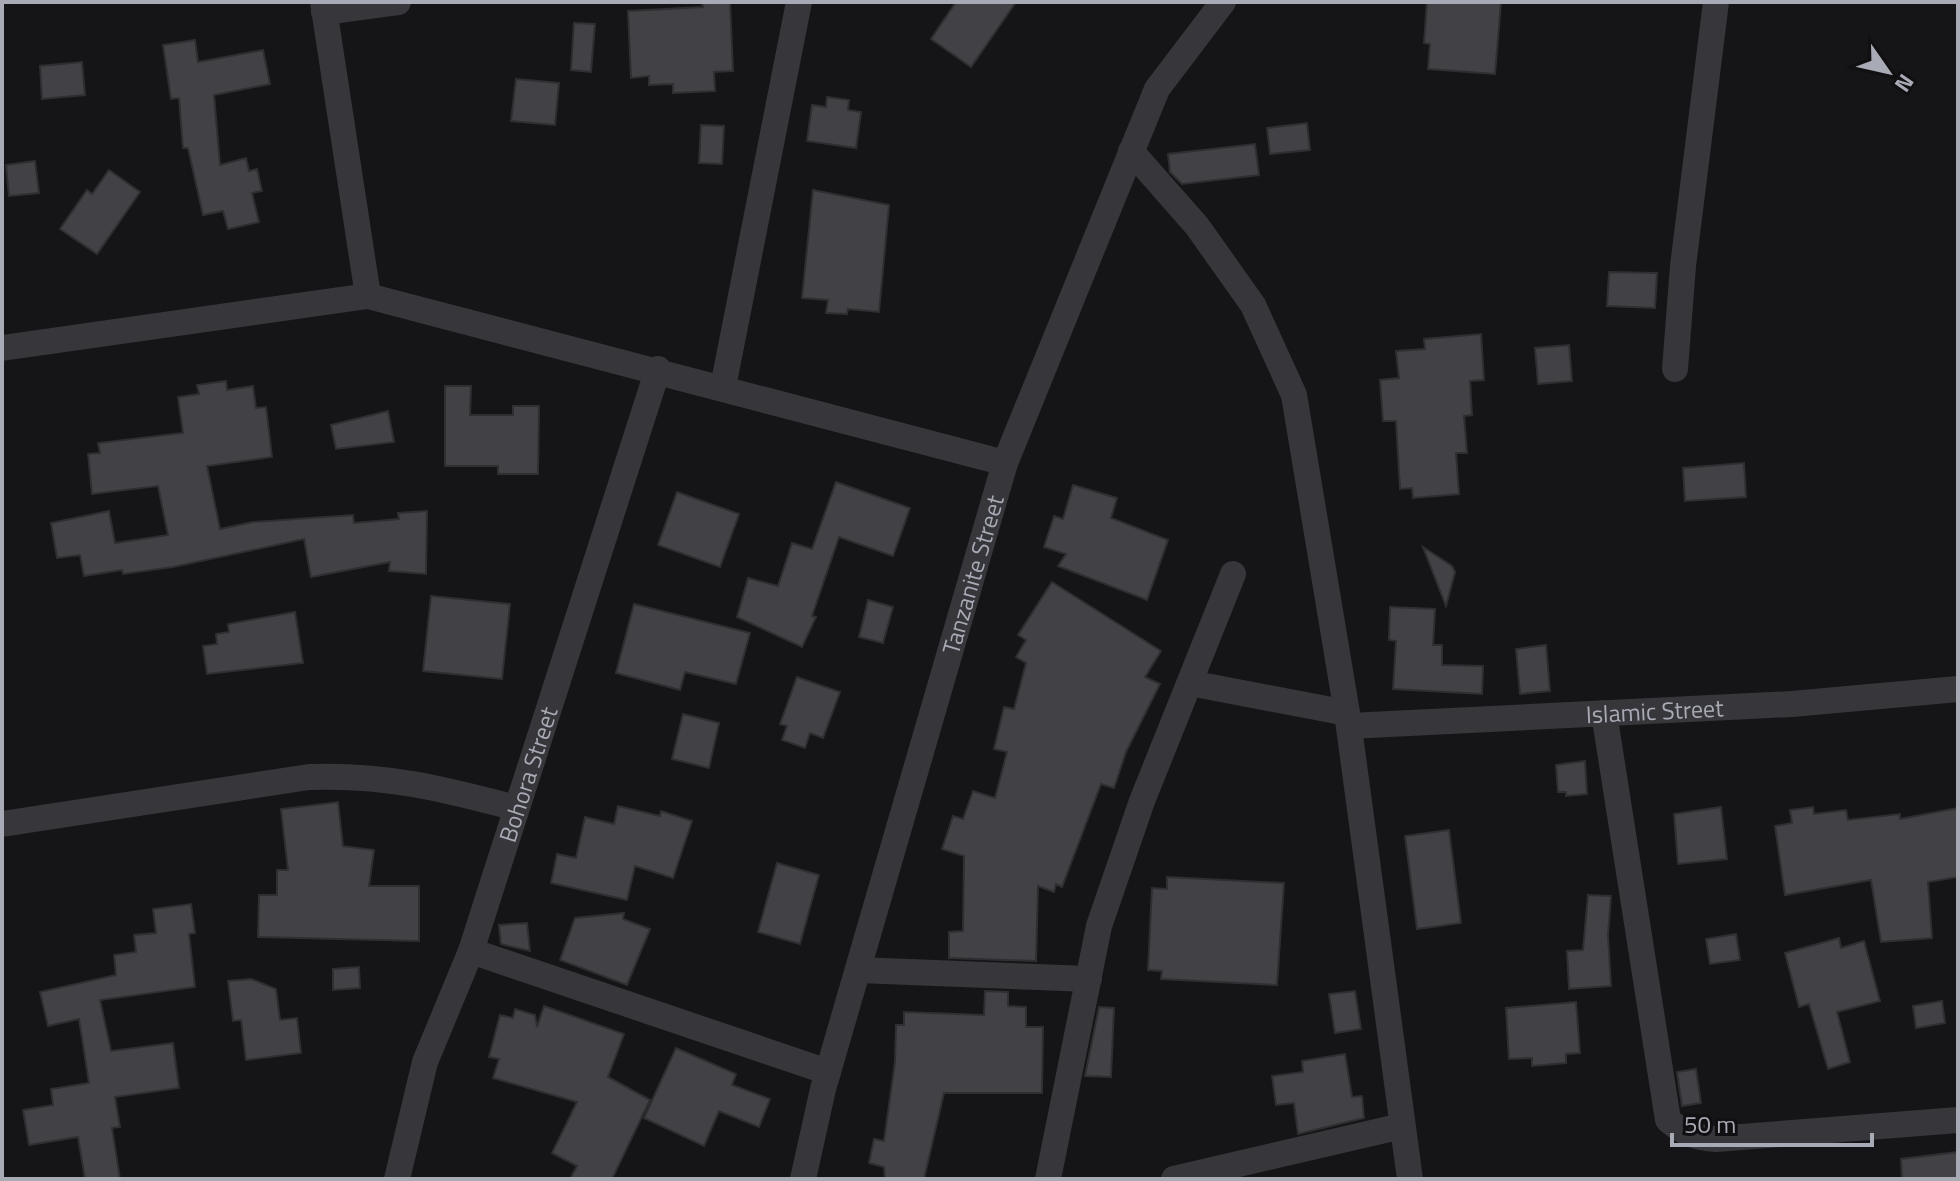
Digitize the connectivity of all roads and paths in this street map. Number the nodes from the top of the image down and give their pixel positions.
1 (398, 2) edge
2 (799, 2) edge
3 (1223, 2) edge
4 (1716, 2) edge
5 (323, 7) edge
6 (1131, 151) junction
7 (368, 296) junction
8 (2, 348) edge
9 (658, 369) junction
10 (1675, 369) dead end
11 (723, 387) junction
12 (1005, 463) junction
13 (1233, 574) dead end
14 (1190, 683) junction
15 (1958, 689) edge
16 (1604, 713) junction
17 (1348, 719) junction
18 (516, 808) junction
19 (2, 824) edge
20 (471, 951) junction
21 (858, 970) junction
22 (1089, 979) junction
23 (828, 1072) junction
24 (1958, 1120) edge
25 (1402, 1126) junction
26 (397, 1179) edge
27 (803, 1179) edge
28 (1048, 1179) edge
29 (1174, 1179) edge
30 (1410, 1179) edge

1 - 5 street
2 - 11 street
3 - 6 street, Tanzanite Street
4 - 10 street
5 - 7 street
6 - 12 street, Tanzanite Street
6 - 17 street
7 - 8 street
7 - 9 street
9 - 11 street
9 - 18 street, Bohora Street
11 - 12 street
12 - 21 street, Tanzanite Street
13 - 14 street
14 - 17 street, Islamic Street
14 - 22 street
15 - 16 street, Islamic Street
16 - 17 street, Islamic Street
16 - 24 street
17 - 25 street
18 - 19 street
18 - 20 street, Bohora Street
20 - 23 street
20 - 26 street, Bohora Street
21 - 22 street
21 - 23 street, Tanzanite Street
22 - 28 street
23 - 27 street, Tanzanite Street
25 - 29 street
25 - 30 street

